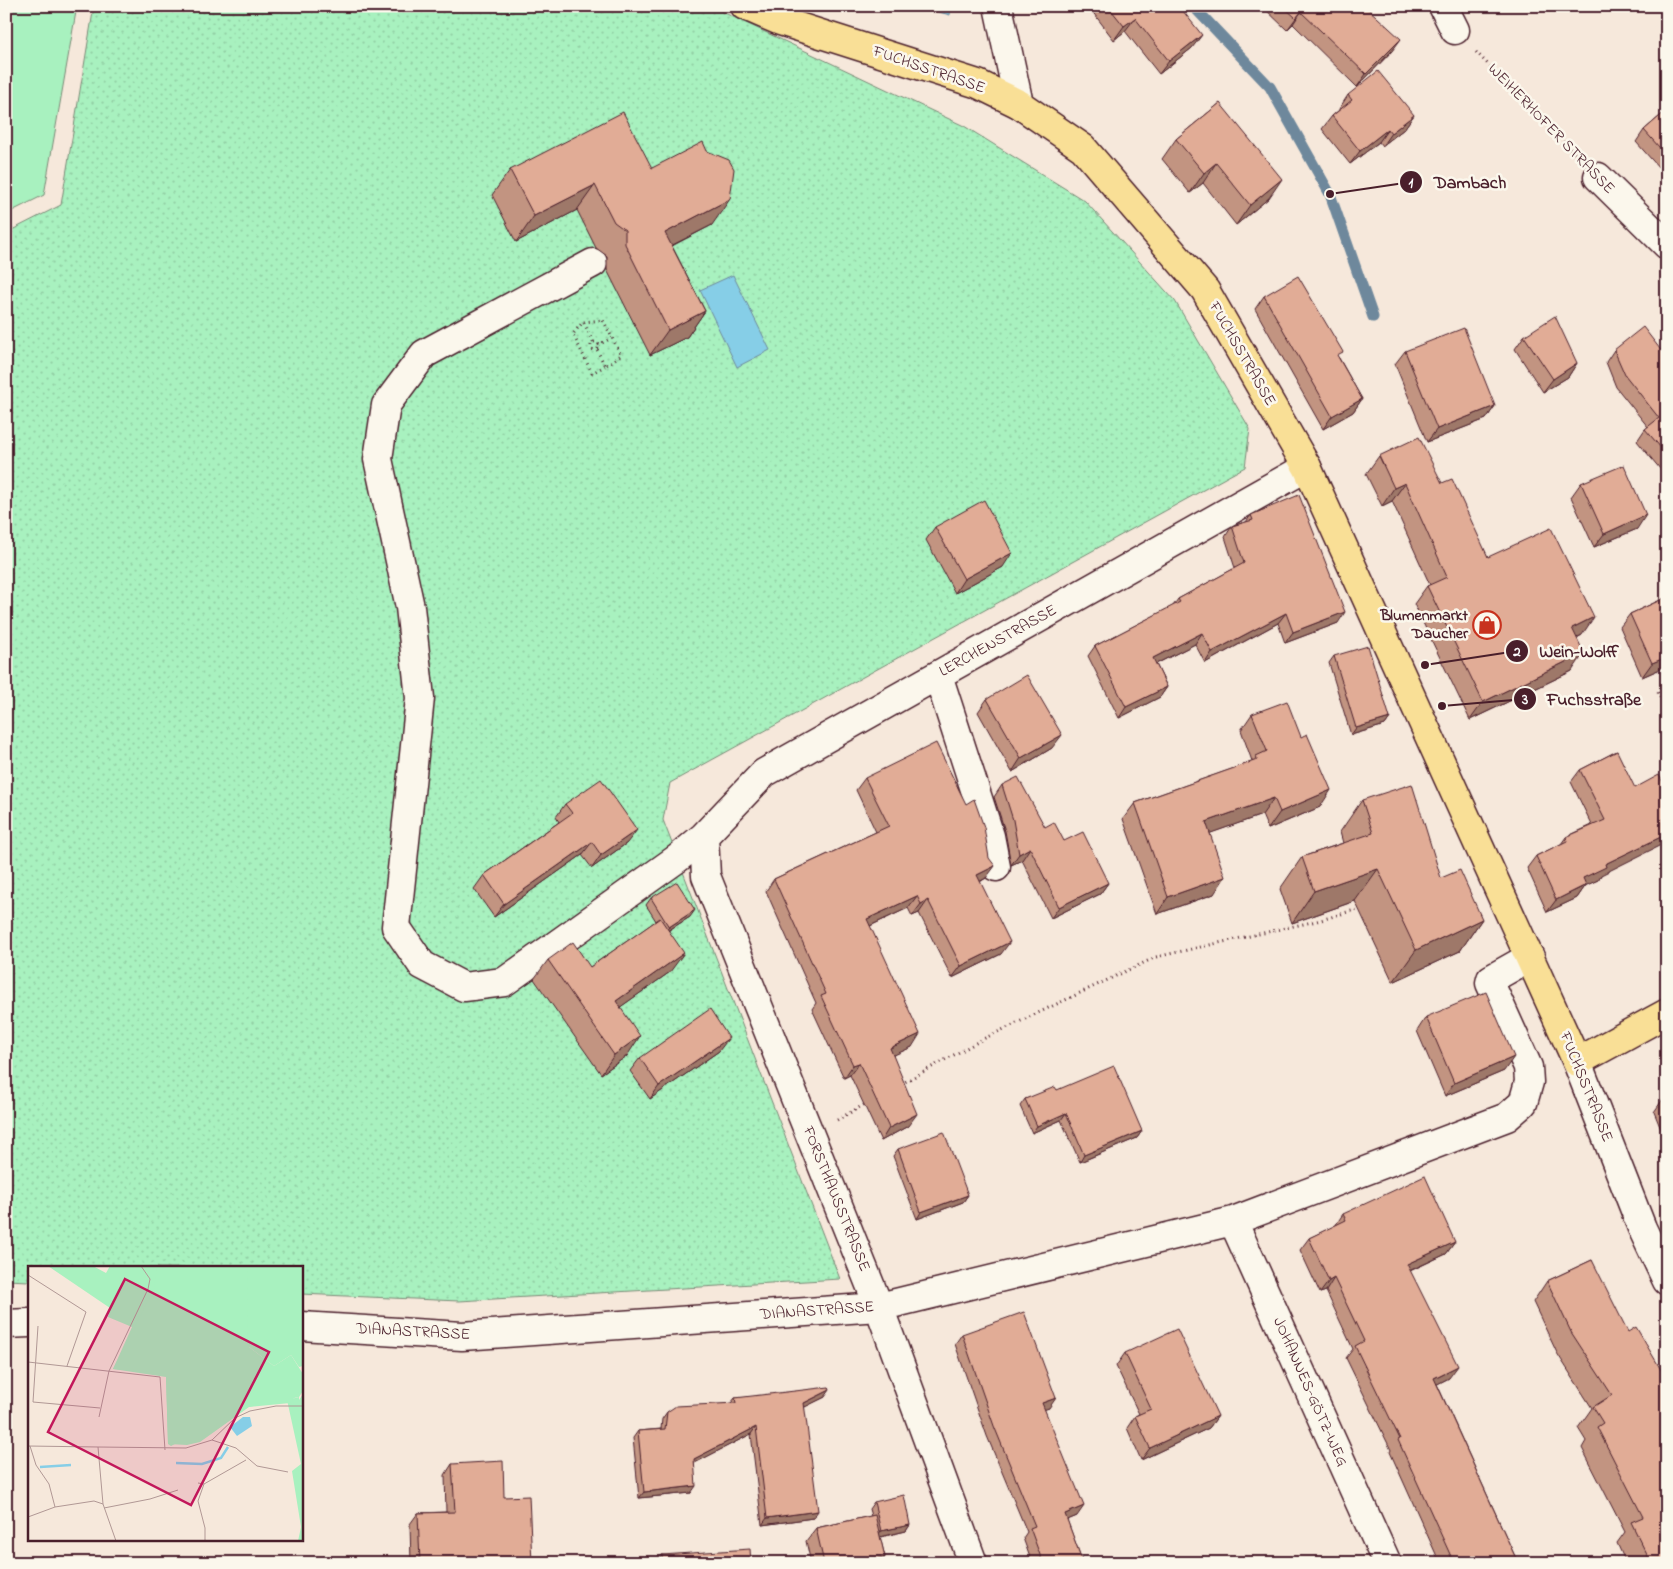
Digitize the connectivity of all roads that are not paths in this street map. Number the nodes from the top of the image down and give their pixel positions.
1 (745, 6) edge
2 (998, 6) edge
3 (1019, 104) junction
4 (1598, 178) road end
5 (1667, 245) edge
6 (593, 263) dead end
7 (1307, 467) junction
8 (938, 675) junction
9 (704, 836) junction
10 (996, 867) edge
11 (1530, 958) junction
12 (1667, 1014) edge
13 (1577, 1062) junction
14 (1233, 1222) junction
15 (1667, 1281) edge
16 (880, 1306) junction
17 (28, 1323) edge
18 (6, 1324) edge
19 (302, 1326) edge
20 (973, 1563) edge
21 (1387, 1563) edge

1 - 3 main road, FUCHSSTRASSE
2 - 3 street
3 - 7 main road, FUCHSSTRASSE
4 - 5 street, WEIHERHOFER STRASSE
6 - 9 street, LERCHENSTRASSE
7 - 8 street, LERCHENSTRASSE
7 - 11 main road, FUCHSSTRASSE
8 - 9 street, LERCHENSTRASSE
8 - 10 street
9 - 16 street, FORSTHAUSSTRASSE
11 - 13 main road, FUCHSSTRASSE
11 - 14 street, DIANASTRASSE
12 - 13 main road
13 - 15 street, FUCHSSTRASSE
14 - 16 street, DIANASTRASSE
14 - 21 street, JOHANNES-GÖTZ-WEG
16 - 19 street, DIANASTRASSE
16 - 20 street, FORSTHAUSSTRASSE
17 - 18 street

